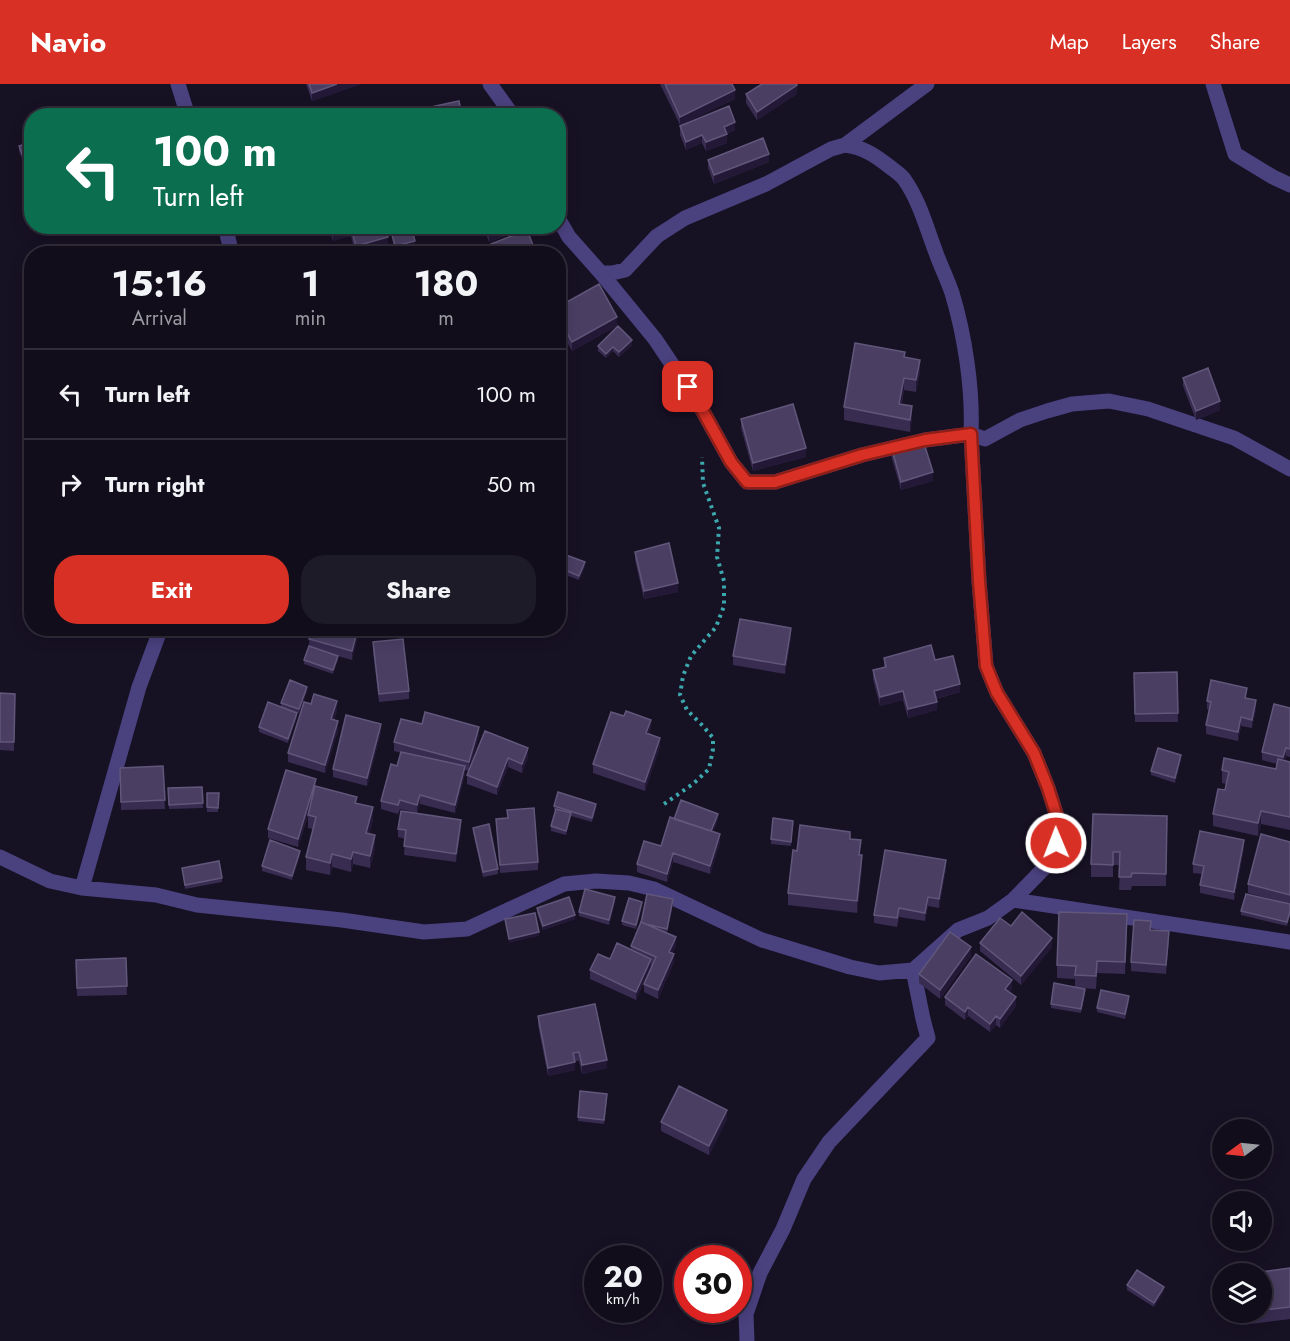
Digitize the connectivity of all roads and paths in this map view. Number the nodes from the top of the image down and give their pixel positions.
1 (178, 84) edge
2 (490, 84) edge
3 (927, 84) edge
4 (1213, 84) edge
5 (186, 108) edge
6 (507, 108) edge
7 (845, 145) junction
8 (1290, 185) edge
9 (566, 233) edge
10 (601, 273) junction
11 (971, 434) junction
12 (702, 450) dead end
13 (1290, 469) edge
14 (158, 636) edge
15 (664, 804) dead end
16 (0, 857) edge
17 (82, 888) junction
18 (1013, 900) junction
19 (1290, 942) edge
20 (914, 970) junction
21 (747, 1341) edge

1 - 5 street
2 - 6 street
3 - 7 street
4 - 8 street
7 - 10 street
7 - 11 street
9 - 10 street
10 - 11 street
11 - 13 street
11 - 18 street
12 - 15 path
14 - 17 street
16 - 17 street
17 - 20 street
18 - 19 street
18 - 20 street
20 - 21 street

